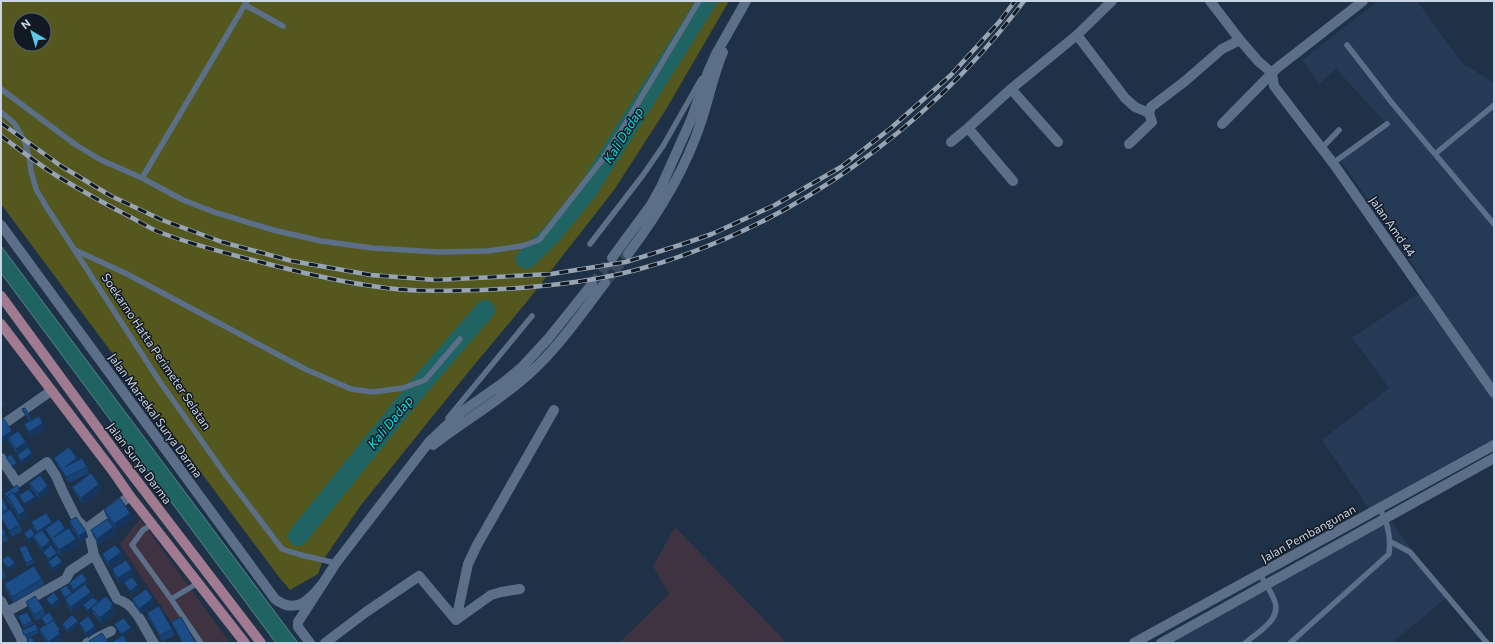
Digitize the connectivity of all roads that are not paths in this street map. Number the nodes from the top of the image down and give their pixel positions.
1 (699, 1) edge
2 (746, 1) edge
3 (1112, 1) edge
4 (1210, 1) edge
5 (1363, 1) edge
6 (246, 3) edge
7 (739, 14) junction
8 (284, 26) dead end
9 (1077, 35) junction
10 (1240, 40) junction
11 (1347, 45) dead end
12 (716, 54) junction
13 (1272, 73) junction
14 (1, 89) edge
15 (1011, 89) junction
16 (1494, 105) edge
17 (1, 112) edge
18 (1148, 113) junction
19 (1222, 124) dead end
20 (1387, 124) dead end
21 (968, 128) junction
22 (1339, 130) dead end
23 (951, 142) dead end
24 (1058, 142) dead end
25 (1129, 144) dead end
26 (1321, 149) junction
27 (1435, 154) junction
28 (1333, 163) junction
29 (142, 178) junction
30 (1013, 181) dead end
31 (1494, 224) edge
32 (1, 225) edge
33 (590, 244) dead end
34 (75, 250) junction
35 (628, 254) tunnel mouth
36 (612, 258) tunnel mouth
37 (605, 283) tunnel mouth
38 (592, 284) tunnel mouth
39 (1, 296) edge
40 (532, 316) dead end
41 (1, 324) edge
42 (460, 339) dead end
43 (51, 391) junction
44 (1494, 393) edge
45 (554, 410) dead end
46 (1, 426) edge
47 (429, 442) junction
48 (1494, 445) edge
49 (1, 458) edge
50 (1494, 458) edge
51 (409, 466) junction
52 (130, 496) junction
53 (1382, 513) junction
54 (152, 524) junction
55 (86, 529) junction
56 (1391, 542) junction
57 (94, 555) junction
58 (336, 563) junction
59 (1260, 574) junction
60 (324, 582) junction
61 (198, 583) junction
62 (1266, 584) junction
63 (520, 589) dead end
64 (171, 599) junction
65 (1, 601) edge
66 (7, 612) junction
67 (456, 620) junction
68 (112, 631) dead end
69 (21, 643) edge
70 (87, 643) edge
71 (154, 643) edge
72 (201, 643) edge
73 (245, 643) edge
74 (261, 643) edge
75 (310, 643) edge
76 (325, 643) edge
77 (1134, 643) edge
78 (1161, 643) edge
79 (1245, 643) edge
80 (1290, 643) edge
81 (1487, 643) edge

1 - 29 lane
2 - 7 street
3 - 9 street
4 - 10 street
5 - 13 street
6 - 8 lane
6 - 29 lane
7 - 12 street
7 - 35 street
9 - 15 street
9 - 18 street
10 - 13 street
10 - 18 street
11 - 27 lane
12 - 33 lane
12 - 36 street
13 - 19 street
13 - 26 street, Jalan Amd 44
14 - 29 lane
15 - 21 street
15 - 24 street
16 - 27 lane
17 - 34 lane, Soekarno Hatta Perimeter Selatan
18 - 25 street
20 - 28 lane
21 - 23 street
21 - 30 street
22 - 26 lane
26 - 28 street, Jalan Amd 44
27 - 31 lane
28 - 44 street, Jalan Amd 44
32 - 60 street, Jalan Marsekal Surya Darma
34 - 42 lane
34 - 58 lane, Soekarno Hatta Perimeter Selatan
37 - 51 street
38 - 47 street
39 - 74 main road, Jalan Surya Darma
40 - 47 lane
41 - 43 main road
43 - 46 street
43 - 52 main road
45 - 67 street
47 - 51 street
48 - 53 street, Jalan Pembangunan
49 - 55 street
50 - 53 street, Jalan Pembangunan
51 - 58 street
52 - 54 main road
52 - 55 street
53 - 56 lane
53 - 59 street, Jalan Pembangunan
53 - 62 street, Jalan Pembangunan
54 - 61 main road
54 - 64 lane
55 - 57 street
56 - 80 lane
56 - 81 lane
57 - 66 street
57 - 71 street
58 - 60 street
59 - 62 lane
59 - 77 street, Jalan Pembangunan
60 - 75 street
61 - 64 lane
61 - 73 main road
62 - 78 street, Jalan Pembangunan
62 - 79 lane
63 - 67 street
64 - 72 lane
65 - 66 street
66 - 69 street
67 - 76 street
68 - 70 street

